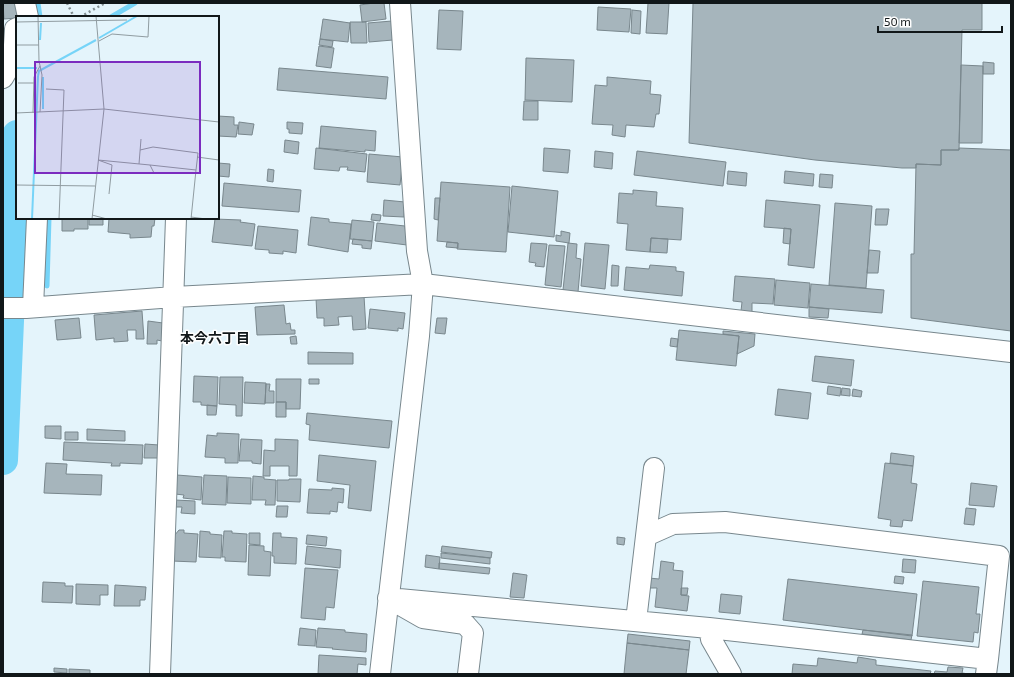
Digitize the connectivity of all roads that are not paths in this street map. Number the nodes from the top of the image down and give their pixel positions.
1 (25, 3) edge
2 (400, 3) edge
3 (28, 16) edge
4 (16, 28) edge
5 (3, 78) edge
6 (37, 219) edge
7 (176, 219) edge
8 (423, 284) junction
9 (174, 297) junction
10 (3, 308) edge
11 (30, 308) junction
12 (1011, 352) edge
13 (654, 468) dead end
14 (646, 536) junction
15 (1004, 584) edge
16 (388, 598) junction
17 (636, 621) junction
18 (709, 628) junction
19 (987, 666) edge
20 (160, 674) edge
21 (380, 674) edge
22 (468, 674) edge
23 (731, 674) edge

1 - 3 street
2 - 8 street
4 - 5 street
6 - 11 street
7 - 9 street
8 - 9 street
8 - 12 street
8 - 16 street
9 - 11 street
9 - 20 street
10 - 11 street
13 - 14 street
14 - 15 street
14 - 17 street
15 - 19 street
16 - 17 street
16 - 21 street
16 - 22 street
17 - 18 street
18 - 19 street
18 - 23 street

